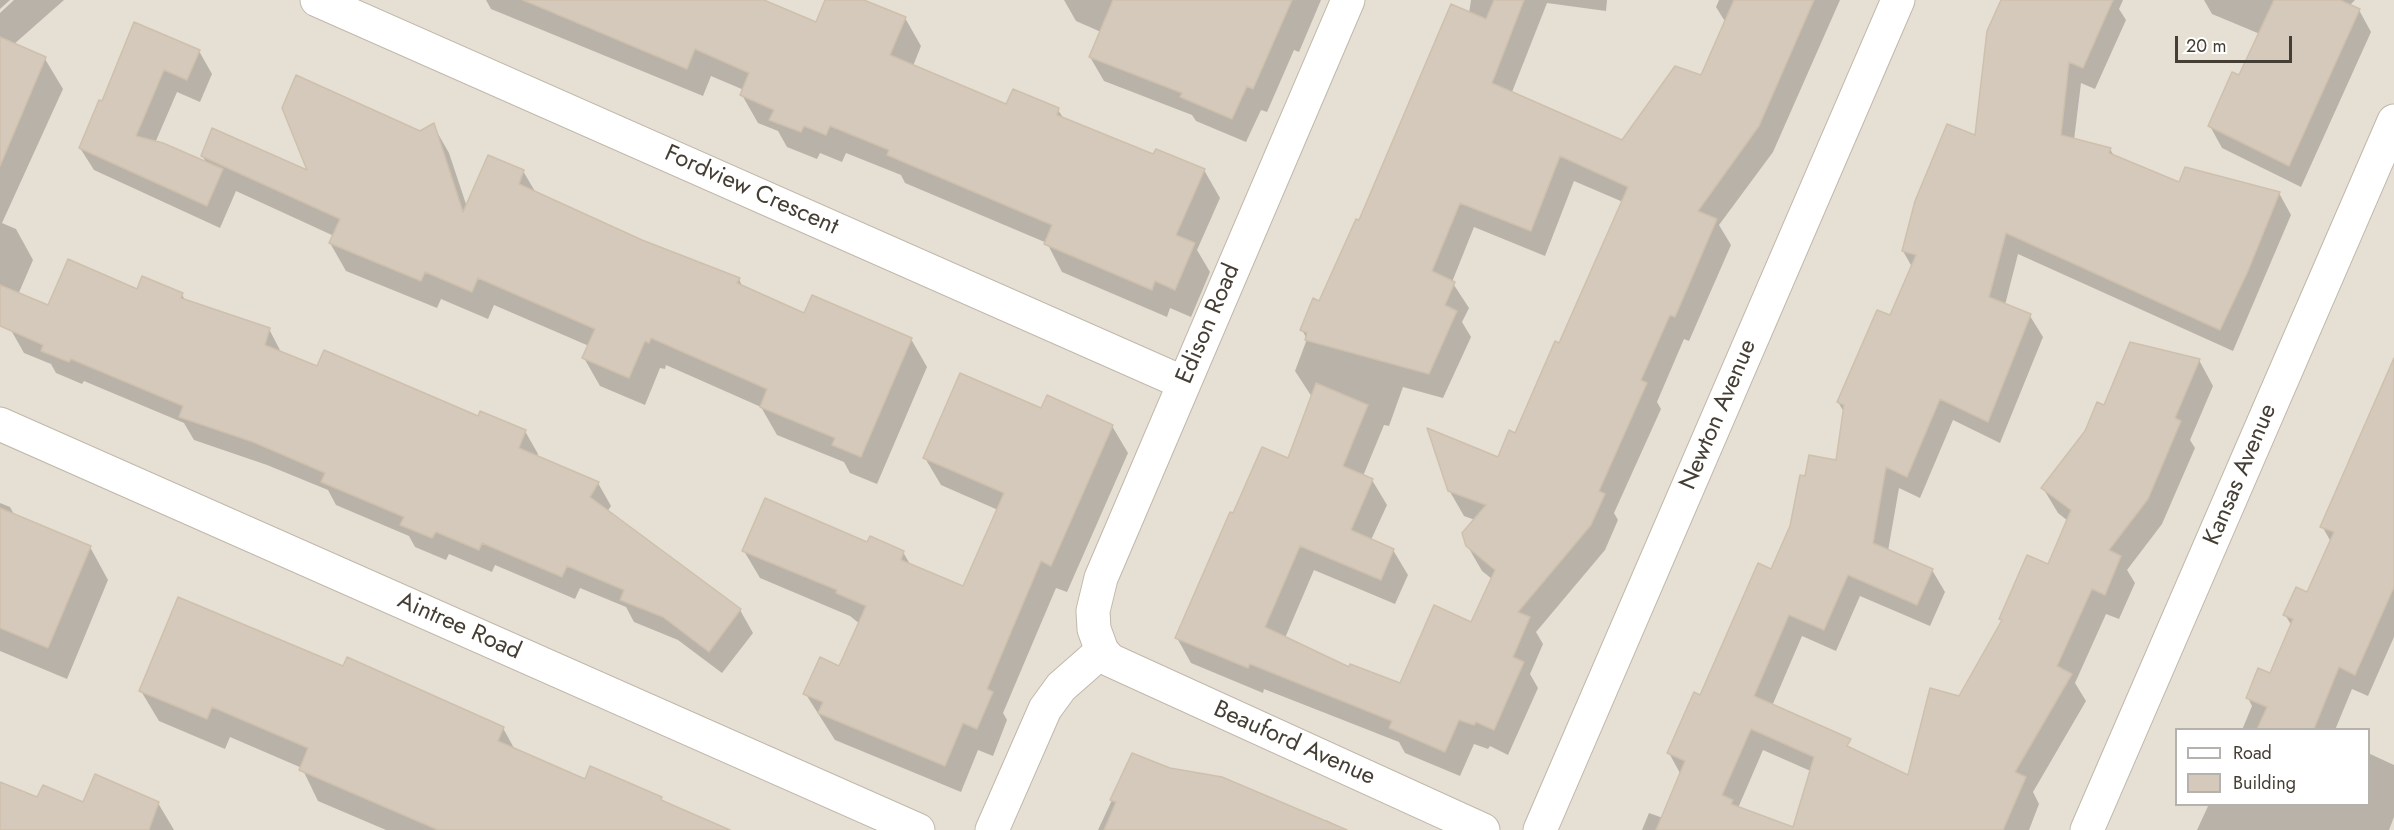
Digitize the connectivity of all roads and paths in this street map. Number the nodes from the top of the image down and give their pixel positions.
1 (317, 0) edge
2 (1348, 0) edge
3 (1898, 0) edge
4 (2394, 121) edge
5 (1184, 383) junction
6 (0, 424) edge
7 (1104, 654) junction
8 (918, 830) edge
9 (992, 830) edge
10 (1484, 830) edge
11 (1540, 830) edge
12 (2087, 830) edge

1 - 5 street, Fordview Crescent
2 - 5 street, Edison Road
3 - 11 street, Newton Avenue
4 - 12 street, Kansas Avenue
5 - 7 street, Edison Road
6 - 8 street, Aintree Road
7 - 9 street
7 - 10 street, Beauford Avenue

